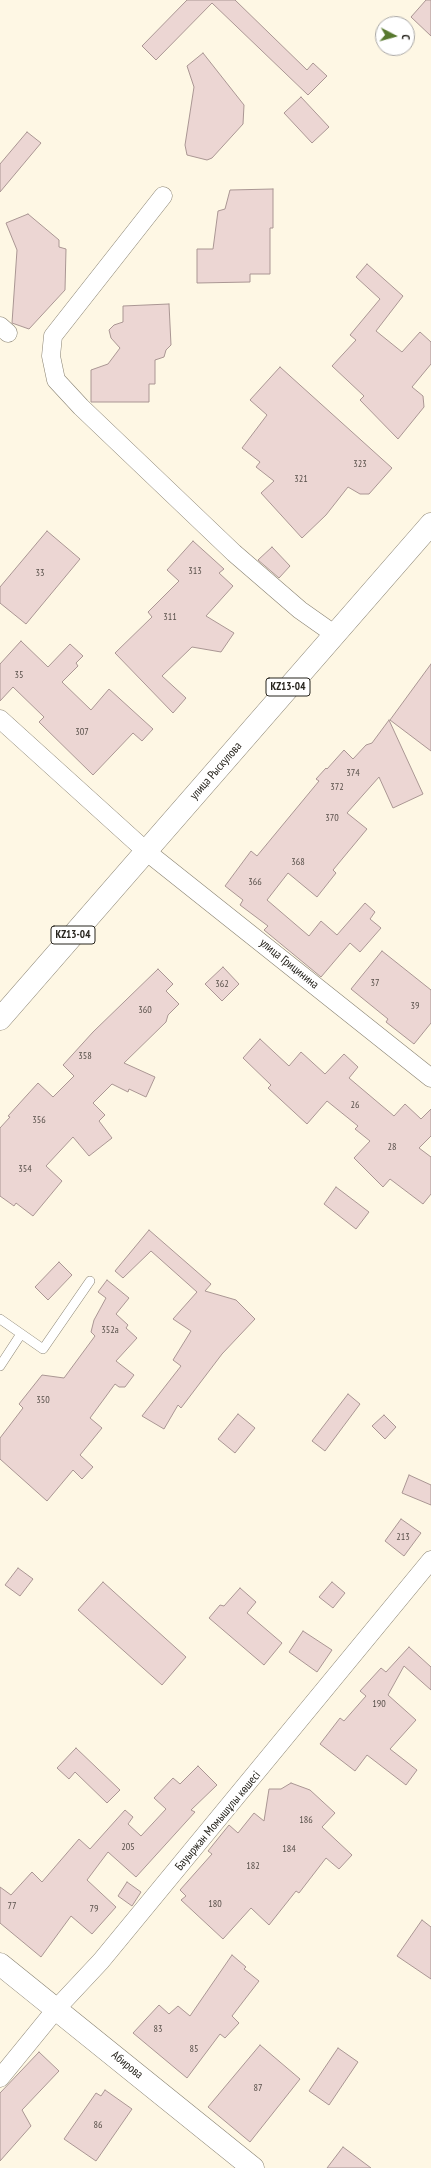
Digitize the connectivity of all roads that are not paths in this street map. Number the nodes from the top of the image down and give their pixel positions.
1 (163, 196) dead end
2 (431, 524) edge
3 (334, 634) junction
4 (0, 719) edge
5 (147, 852) junction
6 (0, 1019) edge
7 (431, 1078) edge
8 (90, 1281) dead end
9 (0, 1319) edge
10 (21, 1334) junction
11 (0, 1366) edge
12 (431, 1560) edge
13 (0, 1964) edge
14 (57, 2008) junction
15 (0, 2078) edge
16 (253, 2168) edge

1 - 3 street
2 - 3 main road, улица Рыскулова / KZ13-04
3 - 5 main road, улица Рыскулова / KZ13-04
4 - 5 street, улица Грицинина
5 - 6 main road, улица Рыскулова / KZ13-04
5 - 7 street, улица Грицинина
8 - 10 lane
9 - 10 lane
10 - 11 lane
12 - 14 street, Бауыржан Момышұлы көшесі
13 - 14 main road, Абирова
14 - 15 street, Бауыржан Момышұлы көшесі
14 - 16 main road, Абирова

